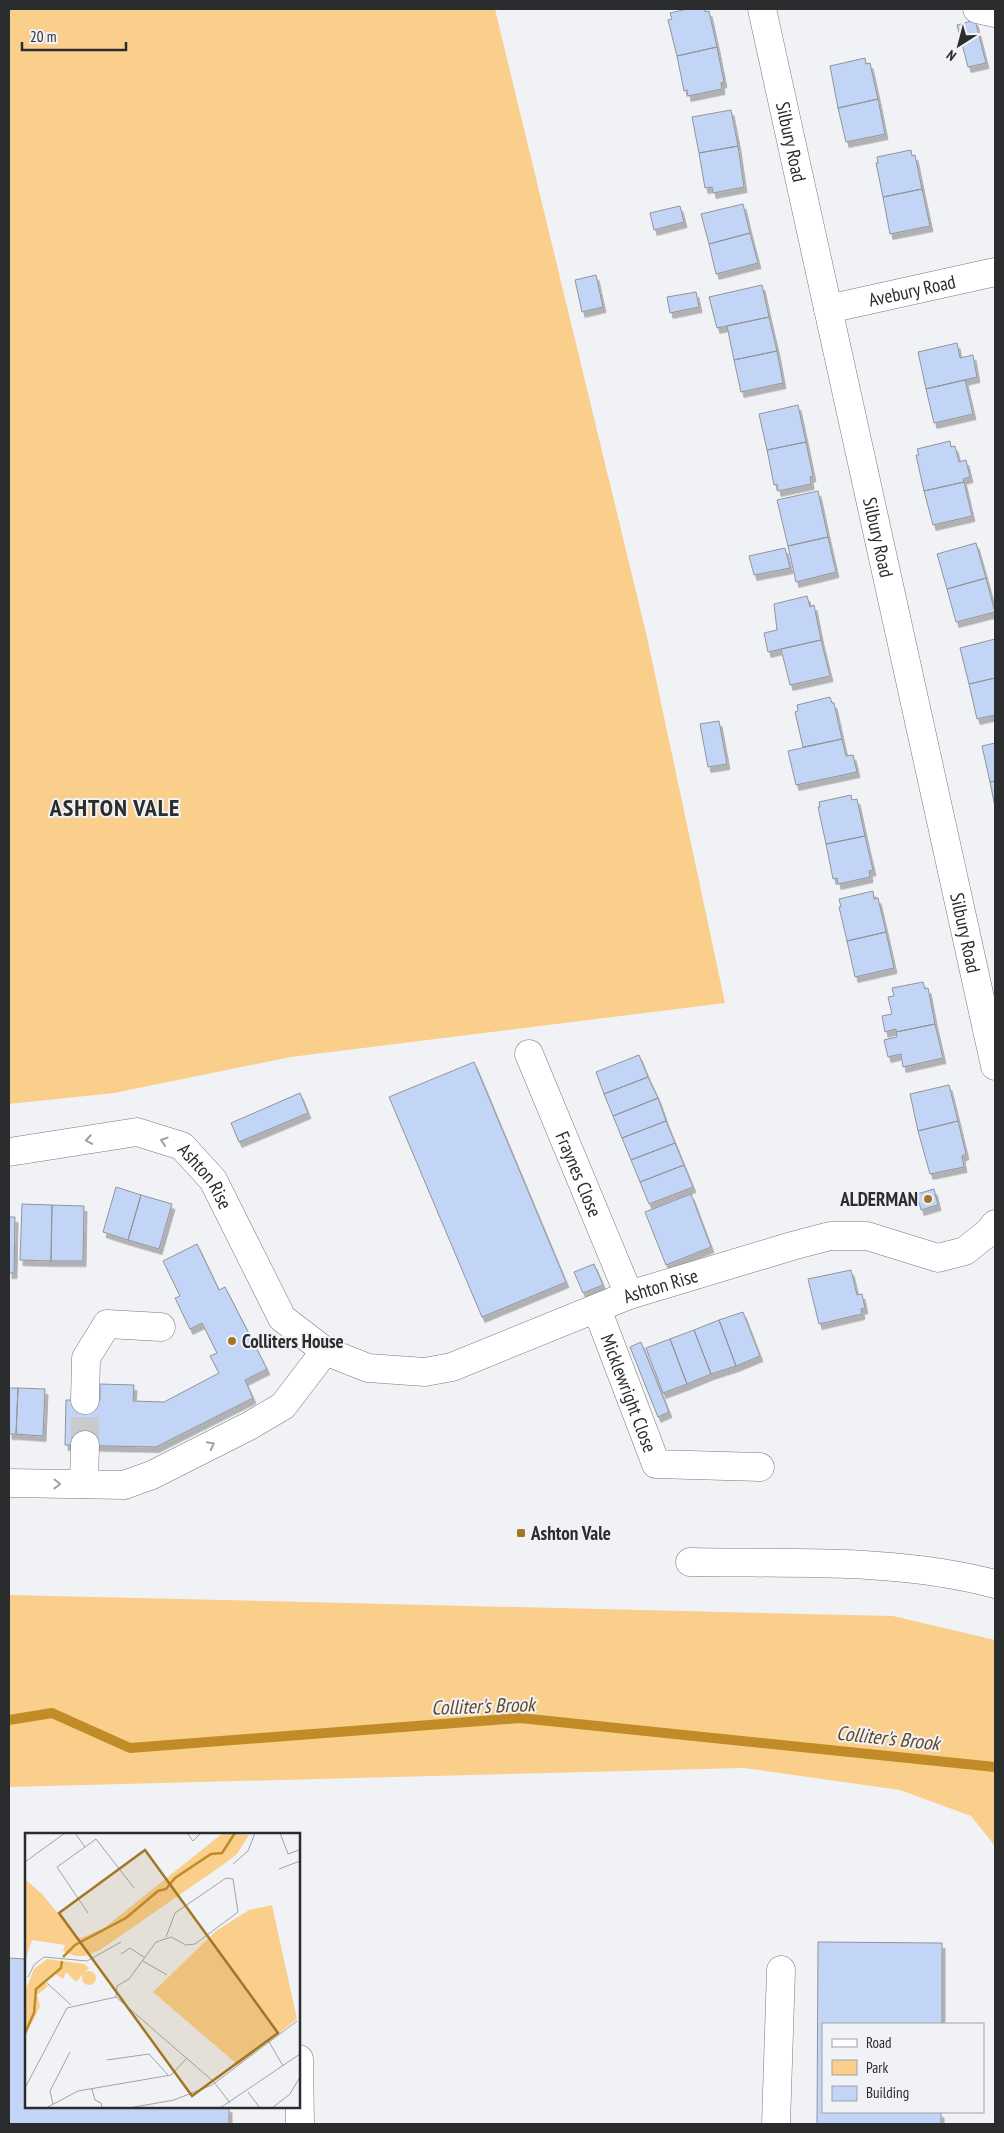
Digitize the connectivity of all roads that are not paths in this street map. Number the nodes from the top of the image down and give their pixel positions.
1 (762, 9) edge
2 (977, 9) edge
3 (995, 13) edge
4 (995, 272) edge
5 (828, 309) junction
6 (529, 1054) dead end
7 (995, 1066) edge
8 (9, 1152) edge
9 (995, 1224) edge
10 (629, 1295) junction
11 (597, 1309) junction
12 (161, 1327) dead end
13 (324, 1351) junction
14 (85, 1400) tunnel mouth
15 (85, 1445) tunnel mouth
16 (760, 1467) dead end
17 (9, 1482) edge
18 (84, 1484) junction
19 (690, 1562) dead end
20 (995, 1584) edge
21 (781, 1970) dead end
22 (300, 2108) edge
23 (300, 2124) edge
24 (776, 2124) edge

1 - 5 street, Silbury Road
2 - 3 street
4 - 5 street, Avebury Road
5 - 7 street, Silbury Road
6 - 10 street, Fraynes Close
13 -> 8 street, Ashton Rise
9 - 10 street, Ashton Rise
10 - 11 street, Ashton Rise
11 - 13 street, Ashton Rise
11 - 16 street, Micklewright Close
12 - 14 street
18 -> 13 street
15 - 18 street
17 -> 18 street
19 - 20 street
21 - 24 street
22 - 23 street

